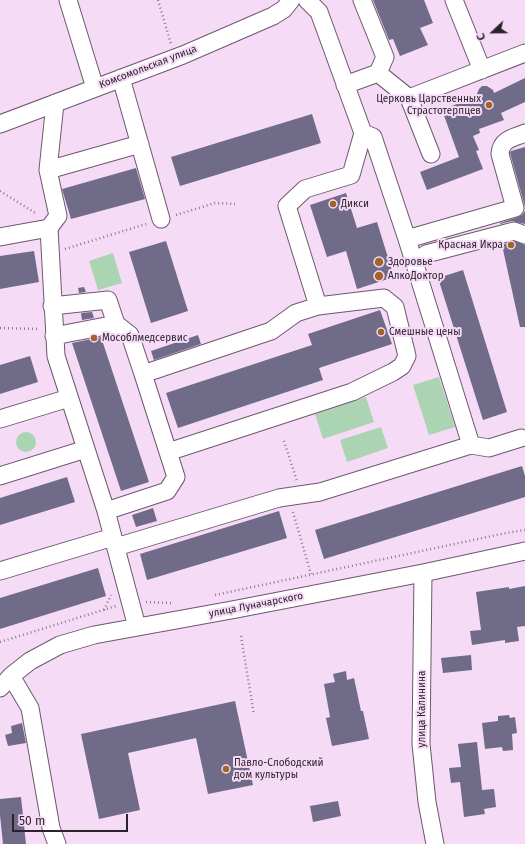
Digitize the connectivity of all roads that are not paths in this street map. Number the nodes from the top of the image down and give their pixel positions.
1 (68, 0) edge
2 (291, 0) edge
3 (307, 0) edge
4 (362, 0) edge
5 (454, 0) edge
6 (525, 52) edge
7 (482, 70) junction
8 (378, 73) junction
9 (121, 78) junction
10 (345, 85) junction
11 (95, 88) junction
12 (409, 98) junction
13 (55, 103) junction
14 (0, 124) edge
15 (363, 133) junction
16 (525, 133) edge
17 (140, 144) junction
18 (431, 154) dead end
19 (48, 170) junction
20 (161, 219) road end
21 (50, 226) junction
22 (525, 235) edge
23 (0, 237) edge
24 (407, 239) junction
25 (414, 263) junction
26 (52, 306) junction
27 (318, 306) junction
28 (116, 324) junction
29 (54, 333) junction
30 (143, 374) junction
31 (69, 398) junction
32 (0, 419) edge
33 (521, 438) dead end
34 (471, 445) junction
35 (86, 449) junction
36 (168, 452) junction
37 (0, 476) edge
38 (106, 511) junction
39 (114, 542) junction
40 (525, 551) edge
41 (0, 571) edge
42 (423, 572) junction
43 (137, 627) junction
44 (6, 682) edge
45 (56, 844) edge
46 (435, 844) edge

1 - 11 street
2 - 9 street, Комсомольская улица
3 - 10 street
4 - 8 street
5 - 7 street
6 - 7 street
7 - 12 street
8 - 10 street
8 - 12 street
9 - 11 street, Комсомольская улица
9 - 17 street
10 - 15 street
11 - 13 street, Комсомольская улица
12 - 18 street
13 - 14 street, Комсомольская улица
13 - 19 street
15 - 24 street
15 - 27 street
16 - 24 street
17 - 19 street
17 - 20 street
19 - 21 street
21 - 23 street
21 - 26 street
22 - 25 street
24 - 25 street
25 - 34 street
26 - 28 street
26 - 29 street
27 - 30 street
27 - 36 street
28 - 29 street
28 - 30 street
29 - 31 street
30 - 36 street
31 - 32 street
31 - 35 street
33 - 34 street
34 - 39 street
35 - 37 street
35 - 38 street
36 - 38 street
38 - 39 street
39 - 41 street
39 - 43 street
40 - 42 street, улица Луначарского
42 - 43 street, улица Луначарского
42 - 46 street, улица Калинина
43 - 44 street, улица Луначарского
44 - 45 street

